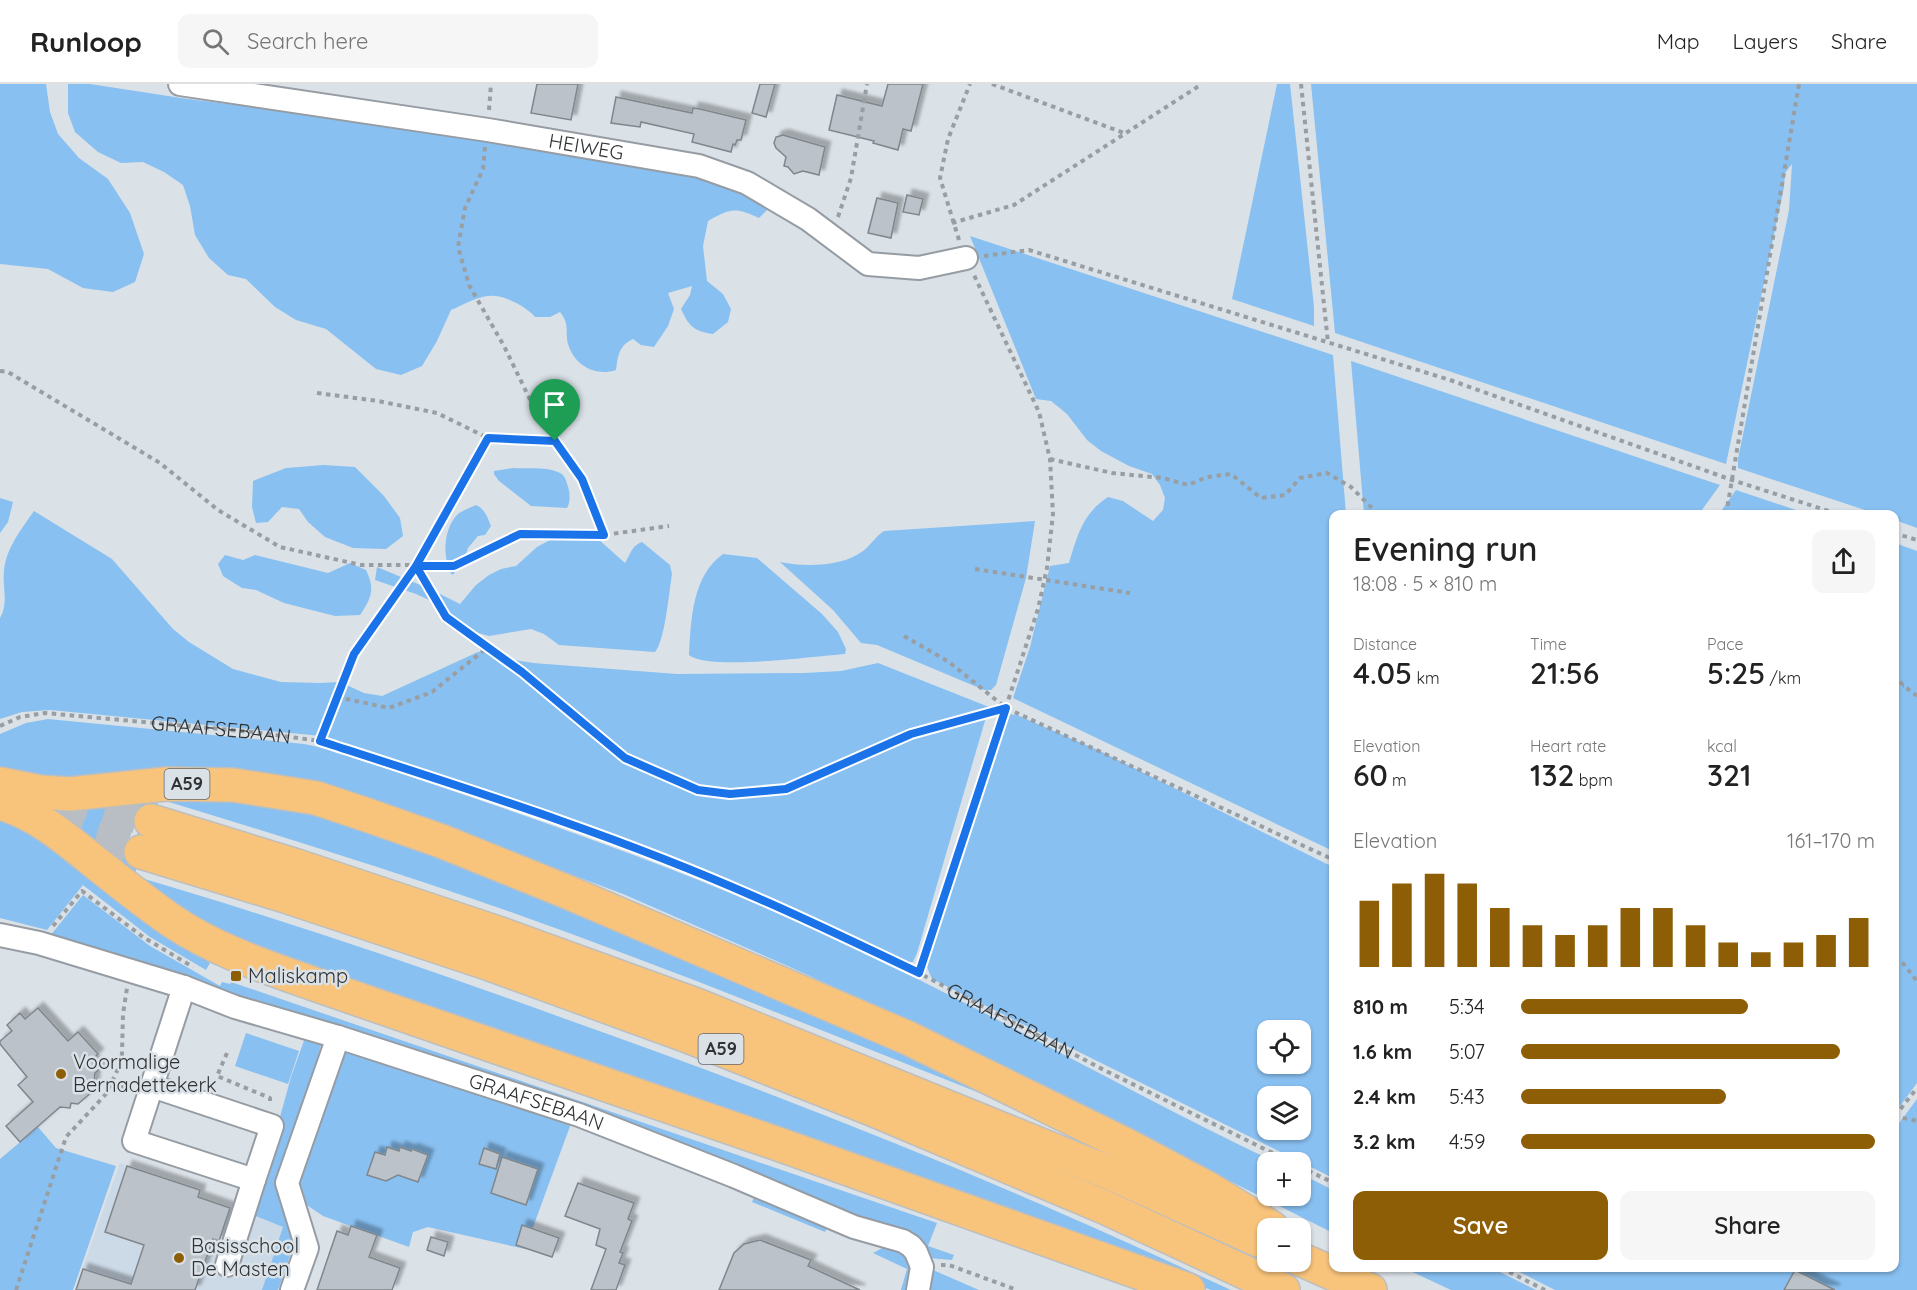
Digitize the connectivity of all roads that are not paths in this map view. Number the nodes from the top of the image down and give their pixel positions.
1 (180, 84) edge
2 (966, 258) road end
3 (0, 784) edge
4 (0, 803) edge
5 (151, 821) tunnel mouth
6 (141, 852) tunnel mouth
7 (0, 935) edge
8 (192, 979) junction
9 (338, 1037) junction
10 (152, 1086) junction
11 (254, 1180) junction
12 (1257, 1219) edge
13 (1257, 1239) edge
14 (1311, 1254) edge
15 (1311, 1264) edge
16 (227, 1265) dead end
17 (1329, 1265) edge
18 (1329, 1272) edge
19 (1330, 1272) edge
20 (1341, 1272) edge
21 (1367, 1288) edge
22 (292, 1290) edge
23 (918, 1290) edge
24 (1188, 1290) edge
25 (1283, 1290) edge

1 - 2 street, HEIWEG
3 - 12 highway, A59
4 - 24 highway
5 - 13 highway, A59
6 - 25 highway, A59
7 - 8 street, GRAAFSEBAAN
8 - 9 street, GRAAFSEBAAN
8 - 10 street
9 - 22 street
9 - 23 street, GRAAFSEBAAN
10 - 11 street
10 - 11 street
11 - 16 street
14 - 17 highway
15 - 18 highway
19 - 21 highway
20 - 21 highway

